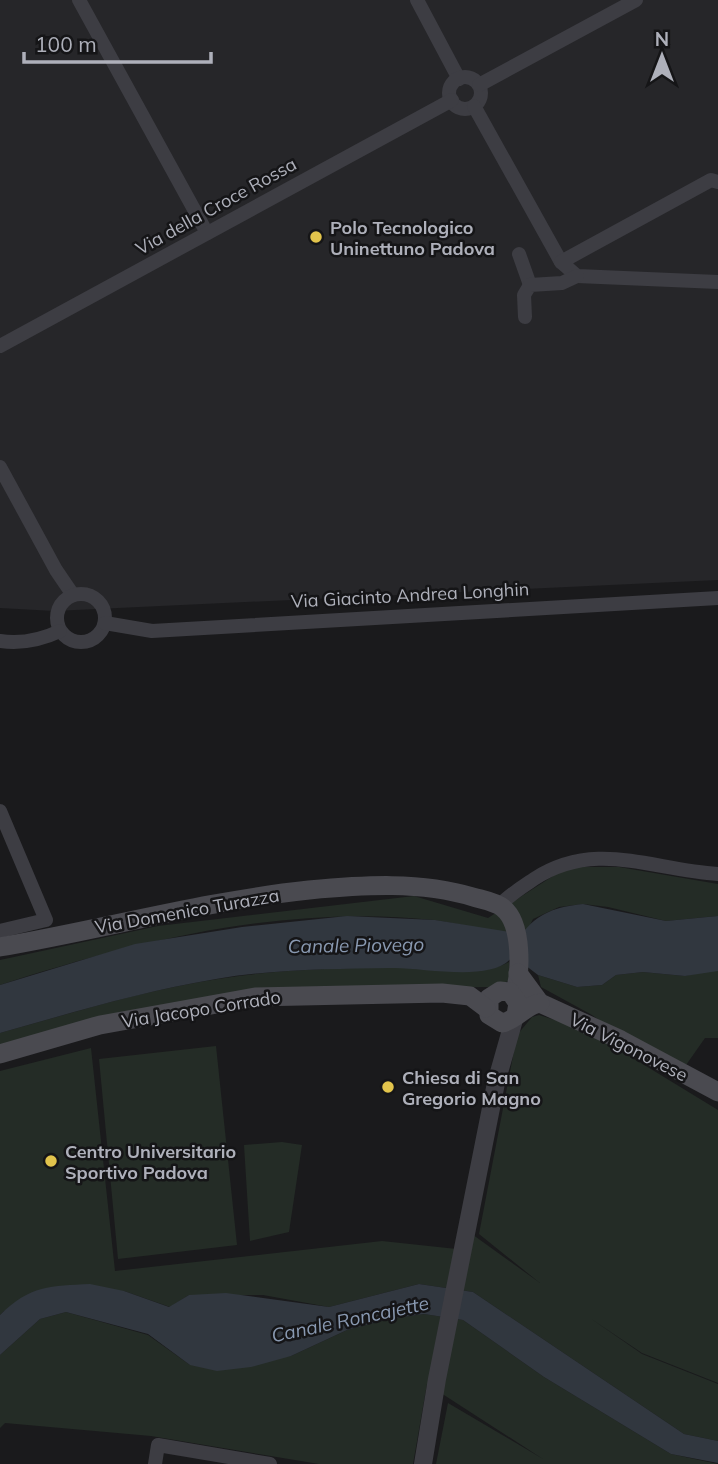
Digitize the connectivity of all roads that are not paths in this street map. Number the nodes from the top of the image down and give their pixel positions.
1 (79, 0) edge
2 (417, 0) edge
3 (636, 0) edge
4 (459, 79) junction
5 (479, 85) junction
6 (452, 100) junction
7 (474, 106) junction
8 (718, 182) edge
9 (207, 233) junction
10 (519, 254) dead end
11 (561, 262) junction
12 (577, 276) junction
13 (718, 282) edge
14 (530, 285) junction
15 (525, 317) dead end
16 (0, 346) edge
17 (0, 467) edge
18 (73, 595) junction
19 (718, 598) edge
20 (105, 623) junction
21 (60, 631) junction
22 (0, 641) edge
23 (0, 811) edge
24 (718, 874) edge
25 (499, 906) junction
26 (0, 931) edge
27 (0, 947) edge
28 (522, 1004) junction
29 (491, 1014) junction
30 (0, 1054) edge
31 (503, 1054) junction
32 (718, 1092) edge
33 (155, 1464) edge
34 (270, 1464) edge
35 (423, 1464) edge

1 - 9 street
2 - 4 street
3 - 5 street
4 - 5 street
4 - 6 street
5 - 7 street
6 - 7 street
6 - 9 street, Via della Croce Rossa
7 - 11 street
8 - 11 street
9 - 16 street, Via della Croce Rossa
10 - 14 street
11 - 12 street
12 - 13 street
12 - 14 street
14 - 15 street
17 - 18 street
18 - 20 street
18 - 21 street
19 - 20 street, Via Giacinto Andrea Longhin
20 - 21 street
21 - 22 street
23 - 26 street
24 - 25 street
25 - 27 main road, Via Domenico Turazza
25 - 28 main road
28 - 29 main road
28 - 29 main road
28 - 31 street
28 - 32 main road, Via Vigonovese
29 - 30 main road, Via Jacopo Corrado
29 - 31 street
31 - 35 street
33 - 34 street

